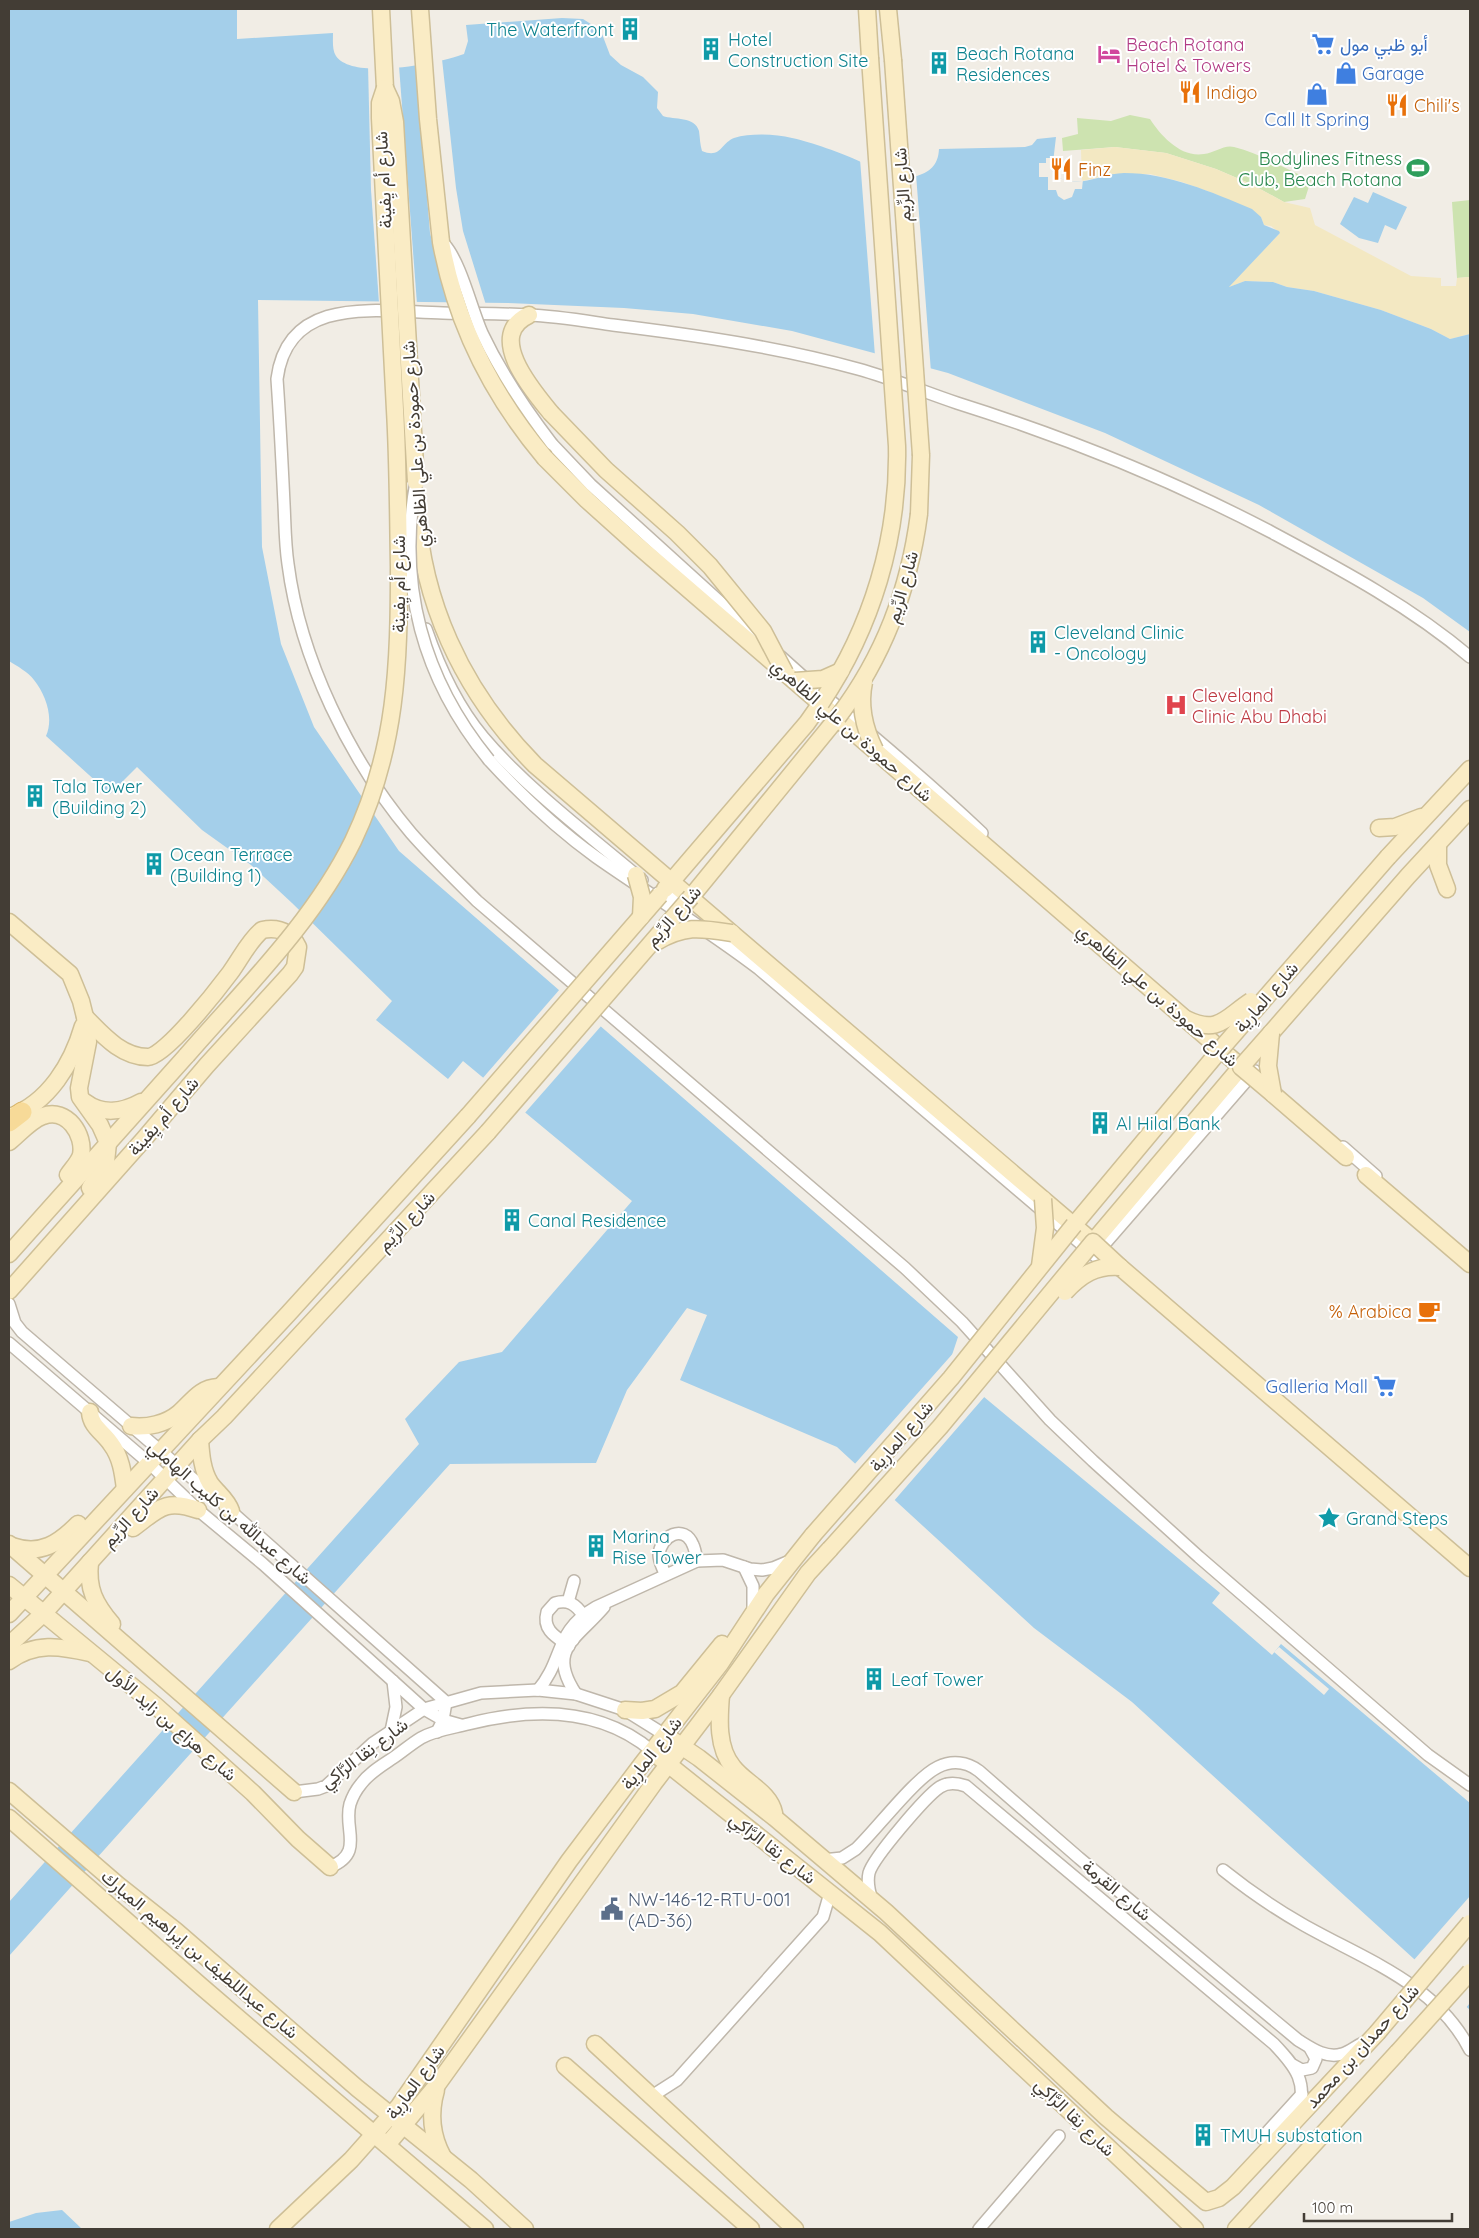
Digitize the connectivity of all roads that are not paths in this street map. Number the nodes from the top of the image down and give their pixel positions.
1 (381, 9) edge
2 (420, 9) edge
3 (867, 9) edge
4 (888, 9) edge
5 (385, 88) junction
6 (441, 242) junction
7 (394, 312) junction
8 (529, 315) junction
9 (416, 482) junction
10 (1470, 657) edge
11 (841, 671) junction
12 (790, 677) junction
13 (865, 679) junction
14 (820, 698) junction
15 (838, 718) junction
16 (875, 750) junction
17 (493, 756) junction
18 (1470, 769) edge
19 (1470, 809) edge
20 (1428, 814) junction
21 (1379, 828) dead end
22 (1438, 844) junction
23 (636, 875) junction
24 (672, 882) junction
25 (1447, 889) dead end
26 (660, 895) junction
27 (691, 897) junction
28 (641, 917) junction
29 (9, 922) edge
30 (732, 933) junction
31 (645, 948) junction
32 (1265, 997) junction
33 (85, 1017) junction
34 (1186, 1019) junction
35 (1271, 1034) junction
36 (1220, 1050) junction
37 (1248, 1069) junction
38 (1273, 1094) junction
39 (80, 1097) junction
40 (147, 1099) junction
41 (13, 1117) edge
42 (9, 1142) edge
43 (108, 1142) junction
44 (1346, 1157) dead end
45 (1366, 1175) dead end
46 (1043, 1199) junction
47 (74, 1218) junction
48 (1074, 1225) junction
49 (1094, 1249) junction
50 (10, 1252) edge
51 (1470, 1258) edge
52 (1470, 1264) edge
53 (1120, 1267) junction
54 (1039, 1270) junction
55 (10, 1291) edge
56 (1045, 1302) junction
57 (9, 1304) edge
58 (31, 1339) junction
59 (13, 1346) edge
60 (220, 1387) junction
61 (90, 1412) junction
62 (131, 1426) junction
63 (200, 1440) junction
64 (161, 1451) junction
65 (149, 1463) junction
66 (178, 1465) junction
67 (165, 1478) junction
68 (125, 1489) junction
69 (198, 1510) junction
70 (231, 1511) junction
71 (100, 1515) junction
72 (115, 1535) junction
73 (9, 1545) edge
74 (697, 1560) junction
75 (792, 1560) junction
76 (90, 1562) junction
77 (744, 1567) junction
78 (1470, 1568) edge
79 (665, 1574) junction
80 (45, 1576) junction
81 (1470, 1578) edge
82 (574, 1581) dead end
83 (9, 1584) edge
84 (64, 1592) junction
85 (24, 1598) junction
86 (568, 1602) junction
87 (607, 1604) junction
88 (753, 1612) junction
89 (44, 1613) junction
90 (9, 1614) edge
91 (583, 1615) junction
92 (740, 1633) junction
93 (568, 1642) junction
94 (123, 1644) junction
95 (9, 1645) edge
96 (93, 1654) junction
97 (9, 1661) edge
98 (393, 1681) junction
99 (538, 1690) junction
100 (576, 1694) junction
101 (721, 1695) junction
102 (446, 1702) junction
103 (424, 1709) junction
104 (624, 1710) junction
105 (443, 1720) junction
106 (461, 1726) junction
107 (391, 1731) junction
108 (437, 1732) junction
109 (665, 1735) junction
110 (682, 1746) junction
111 (652, 1751) junction
112 (668, 1764) junction
113 (1470, 1785) edge
114 (9, 1791) edge
115 (294, 1792) joint
116 (775, 1818) junction
117 (14, 1824) edge
118 (876, 1829) junction
119 (896, 1833) junction
120 (823, 1860) junction
121 (330, 1867) joint
122 (1224, 1870) dead end
123 (830, 1893) junction
124 (872, 1900) junction
125 (1470, 1923) edge
126 (1470, 1972) edge
127 (1373, 2037) junction
128 (595, 2044) dead end
129 (1309, 2046) junction
130 (1470, 2050) edge
131 (1293, 2065) junction
132 (565, 2066) dead end
133 (437, 2085) junction
134 (1302, 2094) junction
135 (652, 2096) junction
136 (1297, 2117) junction
137 (387, 2130) junction
138 (1058, 2136) dead end
139 (1262, 2138) dead end
140 (444, 2159) junction
141 (1206, 2202) joint
142 (278, 2229) edge
143 (485, 2229) edge
144 (524, 2229) edge
145 (751, 2229) edge
146 (794, 2229) edge
147 (979, 2229) edge
148 (1195, 2229) edge
149 (1236, 2229) edge

1 - 5 main road, شارع حمودة بن علي الظاهري
2 - 6 main road, شارع حمودة بن علي الظاهري
3 - 11 main road, شارع الرِّيم, bridge
4 - 13 main road, شارع الرِّيم, bridge
5 - 9 main road, شارع حمودة بن علي الظاهري, bridge
5 - 40 main road, شارع أم يِفينة, bridge
6 - 12 main road, شارع حمودة بن علي الظاهري, bridge
6 - 14 street, شارع حمودة بن علي الظاهري, bridge
7 - 8 street
7 - 17 street, شارع حمودة بن علي الظاهري
7 - 113 street
8 - 10 street
8 - 12 main road, bridge
9 - 17 street, bridge
9 - 24 main road, شارع حمودة بن علي الظاهري, bridge
11 - 12 main road, bridge
11 - 14 main road, شارع الرِّيم, bridge
12 - 14 main road, شارع حمودة بن علي الظاهري
13 - 15 main road, شارع الرِّيم, bridge
13 - 16 main road, bridge
14 - 15 main road, شارع حمودة بن علي الظاهري
14 - 24 main road, شارع الرِّيم
14 - 37 street
15 - 16 main road, شارع حمودة بن علي الظاهري
15 - 27 main road, شارع الرِّيم
16 - 34 main road, شارع حمودة بن علي الظاهري
17 - 23 street, شارع حمودة بن علي الظاهري
17 - 49 street
18 - 20 main road, شارع المارِية
19 - 22 main road, شارع المارِية
20 - 21 main road
20 - 32 main road, شارع المارِية, bridge
22 - 25 main road
22 - 35 main road, شارع المارِية
23 - 26 street, شارع حمودة بن علي الظاهري
23 - 28 main road, bridge
24 - 26 main road, شارع الرِّيم
24 - 27 main road, شارع حمودة بن علي الظاهري
26 - 27 street
26 - 28 main road, شارع الرِّيم, bridge
27 - 30 main road, شارع حمودة بن علي الظاهري
27 - 31 main road, شارع الرِّيم, bridge
28 - 60 main road, شارع الرِّيم, bridge
29 - 33 main road
30 - 31 main road, bridge
30 - 46 main road, شارع حمودة بن علي الظاهري
31 - 63 main road, شارع الرِّيم, bridge
32 - 34 main road, bridge
32 - 36 main road, شارع المارِية, bridge
33 - 39 main road
33 - 41 main road
33 - 47 main road, شارع أم يِفينة
34 - 36 main road, شارع حمودة بن علي الظاهري, bridge
35 - 37 main road, شارع المارِية, bridge
35 - 38 main road, bridge
36 - 37 main road, شارع حمودة بن علي الظاهري
36 - 48 main road, شارع المارِية
37 - 38 main road, شارع حمودة بن علي الظاهري, bridge
37 - 49 main road, شارع المارِية
37 - 51 street
38 - 44 main road, شارع حمودة بن علي الظاهري
39 - 40 main road
39 - 43 main road
40 - 43 main road, شارع أم يِفينة
42 - 50 main road
43 - 47 main road
43 - 50 main road, شارع أم يِفينة
45 - 52 main road
46 - 48 main road, شارع حمودة بن علي الظاهري
46 - 54 main road, bridge
47 - 55 main road, شارع أم يِفينة
48 - 49 main road, شارع حمودة بن علي الظاهري
48 - 54 main road, شارع المارِية, bridge
49 - 53 main road, شارع حمودة بن علي الظاهري, bridge
49 - 56 main road, شارع المارِية, bridge
49 - 81 street
53 - 56 main road, bridge
53 - 78 main road, شارع حمودة بن علي الظاهري
54 - 75 main road, شارع المارِية, bridge
56 - 101 main road, شارع المارِية, bridge
57 - 58 street, شارع عبدالله بن كليب الهاملي
58 - 59 street
58 - 62 street, شارع عبدالله بن كليب الهاملي
59 - 61 street, شارع عبدالله بن كليب الهاملي
60 - 62 main road
60 - 64 main road, شارع الرِّيم
61 - 65 street, شارع عبدالله بن كليب الهاملي
61 - 68 main road
62 - 64 street, شارع عبدالله بن كليب الهاملي
63 - 66 main road, شارع الرِّيم
63 - 70 main road
64 - 65 main road, شارع الرِّيم
64 - 66 street, شارع عبدالله بن كليب الهاملي
65 - 67 street, شارع عبدالله بن كليب الهاملي
65 - 68 main road, شارع الرِّيم
66 - 67 main road, شارع الرِّيم
66 - 70 street, شارع عبدالله بن كليب الهاملي
67 - 69 street, شارع عبدالله بن كليب الهاملي
67 - 72 main road, شارع الرِّيم
68 - 71 main road, شارع الرِّيم
69 - 72 main road
69 - 98 street, شارع عبدالله بن كليب الهاملي
70 - 102 street, شارع عبدالله بن كليب الهاملي
71 - 73 main road
71 - 80 main road, شارع الرِّيم
72 - 76 main road, شارع الرِّيم
73 - 80 main road, شارع هزاع بن زايد الأول
74 - 77 street
74 - 79 street
74 - 79 street
75 - 77 street
75 - 88 main road, شارع المارِية
76 - 84 main road, شارع الرِّيم
76 - 94 main road
77 - 88 street
79 - 87 street
80 - 84 main road, شارع هزاع بن زايد الأول
80 - 85 main road, شارع الرِّيم
82 - 86 street
83 - 85 main road, شارع هزاع بن زايد الأول
84 - 89 main road, شارع الرِّيم
84 - 94 main road, شارع هزاع بن زايد الأول
85 - 89 main road, شارع هزاع بن زايد الأول
85 - 90 main road, شارع الرِّيم
86 - 91 street
86 - 93 street
87 - 91 street
87 - 93 street
88 - 92 main road, شارع المارِية
89 - 95 main road, شارع الرِّيم
89 - 96 main road, شارع هزاع بن زايد الأول
91 - 93 street
92 - 104 main road
92 - 109 main road, شارع المارِية
93 - 99 street
93 - 100 street
94 - 115 main road, شارع هزاع بن زايد الأول
96 - 97 main road
96 - 121 main road, شارع هزاع بن زايد الأول
98 - 103 street, شارع عبدالله بن كليب الهاملي
98 - 107 street
99 - 100 street, شارع نِقا الرَّاكِي
99 - 102 street, شارع نِقا الرَّاكِي
100 - 104 street, شارع نِقا الرَّاكِي
101 - 110 main road, شارع المارِية
101 - 116 main road
102 - 103 street, شارع نِقا الرَّاكِي
102 - 105 street
103 - 105 street, شارع عبدالله بن كليب الهاملي
103 - 107 street, شارع نِقا الرَّاكِي
104 - 109 street, شارع نِقا الرَّاكِي
105 - 106 street, شارع عبدالله بن كليب الهاملي
105 - 108 street
106 - 108 street, شارع نِقا الرَّاكِي
106 - 111 street, شارع نِقا الرَّاكِي
107 - 115 street, شارع نِقا الرَّاكِي
108 - 121 street, شارع نِقا الرَّاكِي
109 - 110 main road, شارع نِقا الرَّاكِي
109 - 111 main road, شارع المارِية
110 - 112 main road, شارع المارِية
110 - 116 main road, شارع نِقا الرَّاكِي
111 - 112 main road, شارع نِقا الرَّاكِي
111 - 137 main road, شارع المارِية
112 - 123 main road, شارع نِقا الرَّاكِي
112 - 133 main road, شارع المارِية
114 - 137 main road, شارع عبداللطيف بن إبراهيم المبارك
116 - 120 main road, شارع نِقا الرَّاكِي
117 - 137 main road, شارع عبداللطيف بن إبراهيم المبارك
118 - 119 street
118 - 120 street, شارع القرمة
118 - 129 street, شارع القرمة
119 - 124 street, شارع القرمة
119 - 131 street, شارع القرمة
120 - 124 main road, شارع نِقا الرَّاكِي
122 - 130 street
123 - 135 street
123 - 148 main road, شارع نِقا الرَّاكِي
124 - 141 main road, شارع نِقا الرَّاكِي
125 - 127 main road, شارع حمدان بن محمد, bridge
126 - 149 main road, شارع حمدان بن محمد, bridge
127 - 129 street, شارع القرمة
127 - 136 main road, شارع حمدان بن محمد
128 - 135 main road
129 - 131 street
131 - 134 street, شارع القرمة
132 - 145 main road
133 - 137 main road, شارع المارِية
133 - 140 main road
134 - 136 street, شارع القرمة
134 - 139 street
135 - 146 main road
136 - 141 main road, شارع حمدان بن محمد
137 - 140 main road
137 - 142 main road
137 - 143 main road
138 - 147 street
140 - 144 main road

